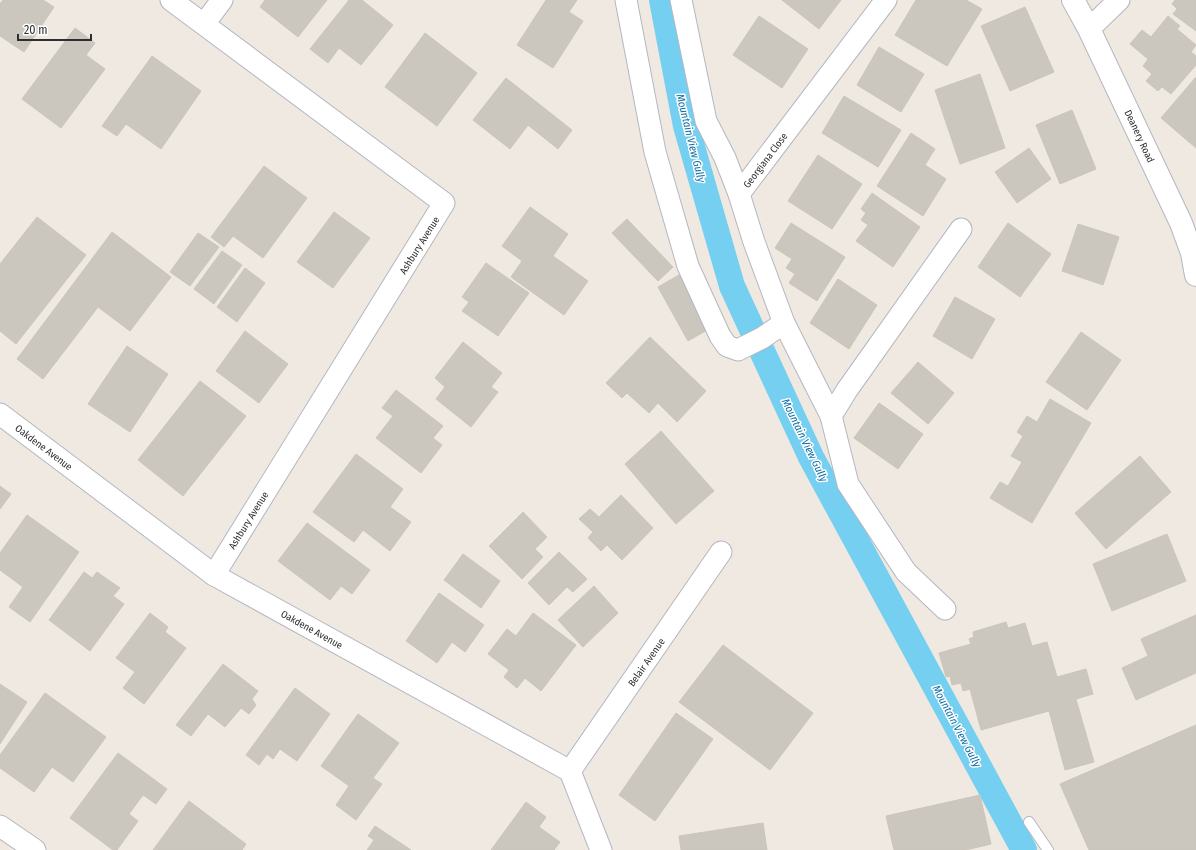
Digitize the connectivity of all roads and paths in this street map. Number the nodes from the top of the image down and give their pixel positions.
1 (171, 0) edge
2 (222, 0) edge
3 (626, 0) edge
4 (681, 0) edge
5 (886, 0) edge
6 (1073, 0) edge
7 (1119, 0) edge
8 (204, 24) junction
9 (1089, 29) junction
10 (739, 194) junction
11 (961, 230) dead end
12 (1196, 275) edge
13 (784, 323) junction
14 (0, 414) edge
15 (831, 416) junction
16 (722, 552) dead end
17 (214, 575) junction
18 (945, 609) dead end
19 (570, 771) junction
20 (1029, 822) dead end
21 (0, 826) edge
22 (36, 850) edge
23 (601, 850) edge
24 (1048, 850) edge

1 - 8 street, Ashbury Avenue
2 - 8 street
3 - 13 street
4 - 10 street, Georgiana Close
5 - 10 street, Georgiana Close
6 - 9 street, Deanery Road
7 - 9 street
8 - 17 street, Ashbury Avenue
9 - 12 street, Deanery Road
10 - 13 street
11 - 15 street
13 - 15 street
14 - 17 street, Oakdene Avenue
15 - 18 street
16 - 19 street, Belair Avenue
17 - 19 street, Oakdene Avenue
19 - 23 street
20 - 24 lane
21 - 22 street

